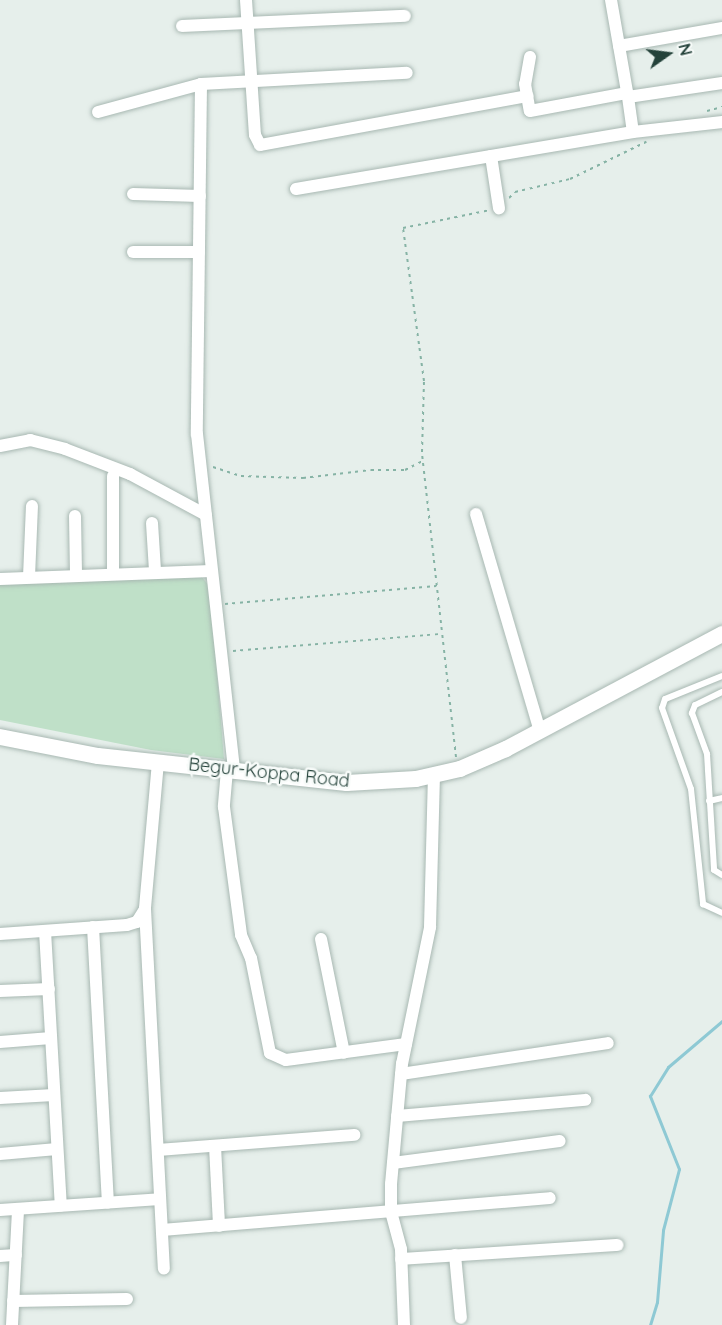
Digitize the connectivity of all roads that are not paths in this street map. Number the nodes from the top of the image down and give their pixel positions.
1 (246, 0) edge
2 (611, 0) edge
3 (405, 16) dead end
4 (248, 23) junction
5 (182, 26) dead end
6 (722, 28) edge
7 (619, 46) junction
8 (530, 57) dead end
9 (407, 72) dead end
10 (251, 81) junction
11 (722, 83) edge
12 (201, 84) junction
13 (628, 95) junction
14 (528, 96) junction
15 (98, 112) dead end
16 (722, 122) edge
17 (633, 132) junction
18 (491, 156) junction
19 (296, 189) dead end
20 (133, 194) dead end
21 (200, 196) junction
22 (499, 208) road end
23 (133, 252) dead end
24 (199, 252) junction
25 (0, 446) edge
26 (113, 476) dead end
27 (32, 506) dead end
28 (476, 514) dead end
29 (206, 515) junction
30 (75, 516) dead end
31 (152, 523) dead end
32 (154, 571) junction
33 (211, 571) junction
34 (113, 573) junction
35 (76, 575) junction
36 (28, 577) junction
37 (0, 579) edge
38 (722, 634) edge
39 (722, 676) edge
40 (722, 692) edge
41 (540, 731) junction
42 (0, 737) edge
43 (158, 762) junction
44 (230, 770) junction
45 (434, 775) junction
46 (722, 798) edge
47 (710, 801) junction
48 (722, 875) edge
49 (145, 909) junction
50 (722, 914) edge
51 (93, 927) junction
52 (45, 931) junction
53 (0, 934) edge
54 (321, 939) dead end
55 (49, 989) junction
56 (0, 991) edge
57 (51, 1038) junction
58 (0, 1042) edge
59 (608, 1043) dead end
60 (406, 1044) junction
61 (344, 1053) junction
62 (401, 1074) junction
63 (54, 1095) junction
64 (0, 1098) edge
65 (585, 1100) dead end
66 (397, 1116) junction
67 (354, 1135) dead end
68 (560, 1141) dead end
69 (215, 1146) junction
70 (57, 1149) junction
71 (158, 1150) junction
72 (0, 1154) edge
73 (393, 1163) junction
74 (550, 1198) dead end
75 (160, 1199) junction
76 (108, 1203) junction
77 (61, 1206) junction
78 (18, 1209) junction
79 (0, 1210) edge
80 (391, 1212) junction
81 (219, 1226) junction
82 (162, 1230) junction
83 (618, 1245) dead end
84 (16, 1255) junction
85 (0, 1256) edge
86 (455, 1256) junction
87 (401, 1259) junction
88 (164, 1268) dead end
89 (128, 1299) dead end
90 (14, 1301) junction
91 (461, 1318) dead end
92 (12, 1325) edge
93 (404, 1325) edge

1 - 4 street
2 - 7 street
3 - 4 street
4 - 5 street
4 - 10 street
6 - 7 street
7 - 13 street
8 - 14 street
9 - 10 street
10 - 12 street
10 - 14 street
11 - 13 street
12 - 15 street
12 - 21 street
13 - 14 street
13 - 17 street
16 - 17 street
17 - 18 street
18 - 19 street
18 - 22 street
20 - 21 street
21 - 24 street
23 - 24 street
24 - 29 street
25 - 29 street
26 - 34 street
27 - 36 street
28 - 41 street
29 - 33 street
30 - 35 street
31 - 32 street
32 - 33 street
32 - 34 street
33 - 44 street
34 - 35 street
35 - 36 street
36 - 37 street
38 - 41 main road, Begur-Koppa Road
39 - 50 lane
40 - 47 lane
41 - 45 main road, Begur-Koppa Road
42 - 43 main road, Begur-Koppa Road
43 - 44 main road, Begur-Koppa Road
43 - 49 street
44 - 45 main road, Begur-Koppa Road
44 - 61 street
45 - 60 street
46 - 47 lane
47 - 48 lane
49 - 51 street
49 - 71 street
51 - 52 street
51 - 76 street
52 - 53 street
52 - 55 street
54 - 61 street
55 - 56 street
55 - 57 street
57 - 58 street
57 - 63 street
59 - 62 street
60 - 61 street
60 - 62 street
62 - 66 street
63 - 64 street
63 - 70 street
65 - 66 street
66 - 73 street
67 - 69 street
68 - 73 street
69 - 71 street
69 - 81 street
70 - 72 street
70 - 77 street
71 - 75 street
73 - 80 street
74 - 80 street
75 - 76 street
75 - 82 street
76 - 77 street
77 - 78 street
78 - 79 street
78 - 84 street
80 - 81 street
80 - 87 street
81 - 82 street
82 - 88 street
83 - 86 street
84 - 85 street
84 - 90 street
86 - 87 street
86 - 91 street
87 - 93 street
89 - 90 street
90 - 92 street

